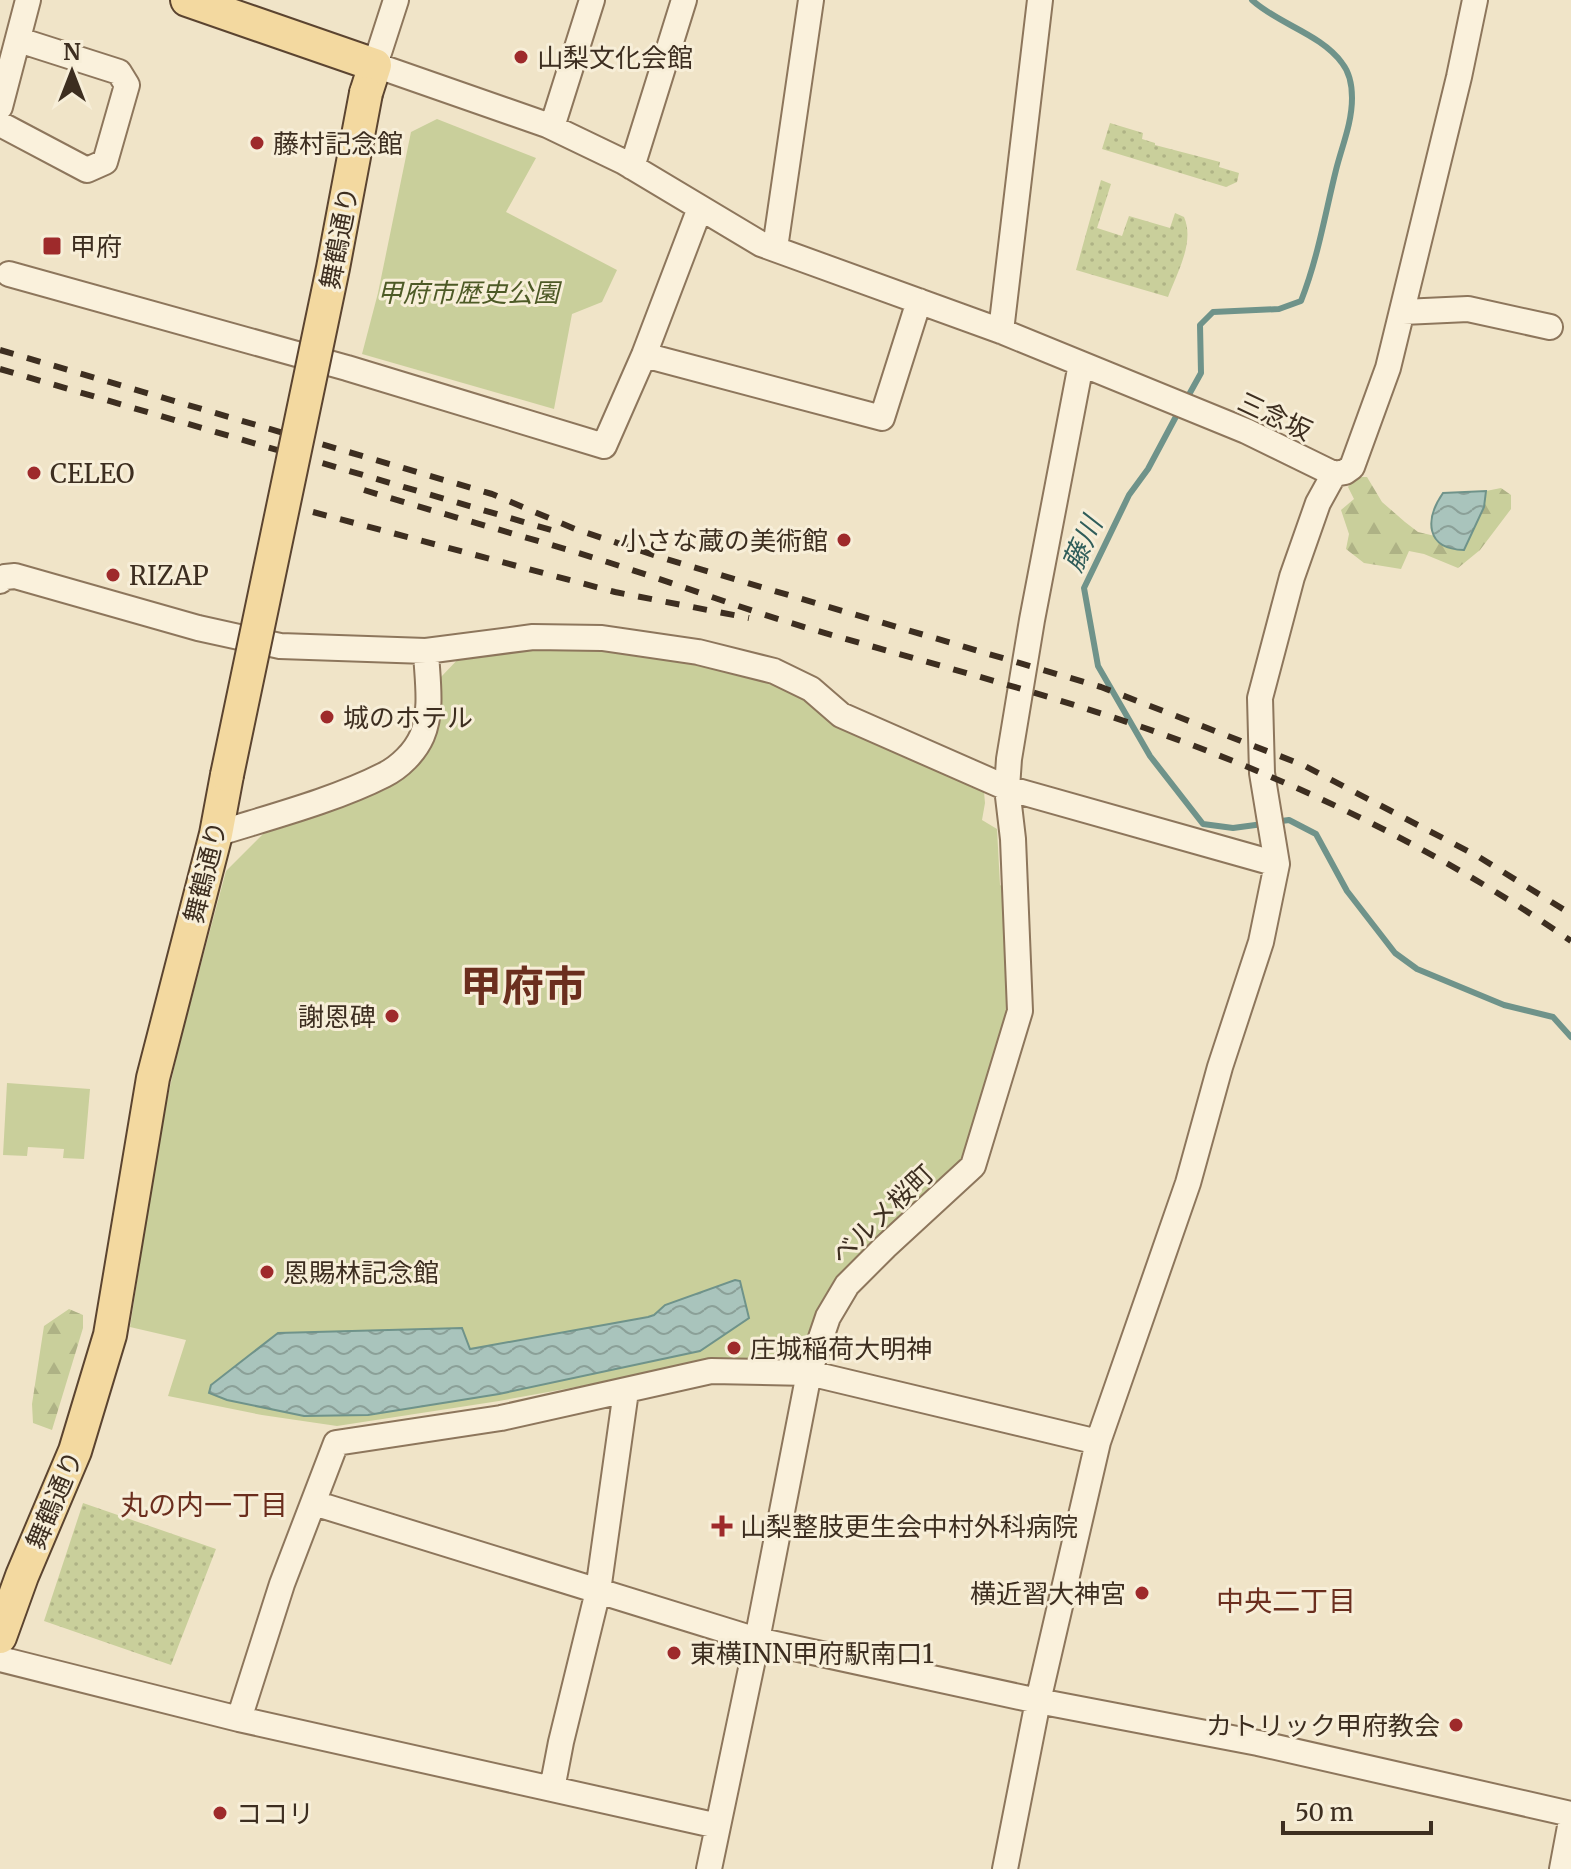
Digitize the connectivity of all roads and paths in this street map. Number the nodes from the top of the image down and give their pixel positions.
1 (28, 0) edge
2 (187, 0) edge
3 (396, 0) edge
4 (592, 0) edge
5 (684, 0) edge
6 (811, 0) edge
7 (1040, 0) edge
8 (1475, 0) edge
9 (19, 40) junction
10 (371, 79) junction
11 (0, 107) edge
12 (0, 124) edge
13 (552, 127) junction
14 (632, 167) junction
15 (700, 208) junction
16 (775, 248) junction
17 (9, 274) dead end
18 (919, 301) junction
19 (1403, 312) junction
20 (1550, 327) dead end
21 (1001, 331) junction
22 (644, 355) junction
23 (1081, 364) junction
24 (1334, 474) junction
25 (0, 581) edge
26 (426, 651) junction
27 (1007, 788) junction
28 (216, 834) junction
29 (1277, 864) junction
30 (809, 1373) junction
31 (626, 1391) junction
32 (1098, 1442) junction
33 (314, 1503) junction
34 (598, 1591) junction
35 (0, 1637) edge
36 (757, 1640) junction
37 (0, 1659) edge
38 (1038, 1701) junction
39 (239, 1719) junction
40 (552, 1789) junction
41 (1571, 1814) edge
42 (1571, 1821) edge
43 (718, 1826) junction
44 (709, 1869) edge
45 (1005, 1869) edge
46 (1562, 1869) edge

1 - 9 street
2 - 10 main road
3 - 10 street
4 - 13 street
5 - 14 street
6 - 16 street
7 - 21 street
8 - 19 street
9 - 11 street
9 - 12 street
10 - 13 street, 三念坂
10 - 28 main road, 舞鶴通り, bridge
13 - 14 street, 三念坂
14 - 15 street, 三念坂
15 - 16 street, 三念坂
15 - 22 street
16 - 18 street, 三念坂
17 - 22 street
18 - 21 street, 三念坂
18 - 22 street
19 - 20 street
19 - 24 street
21 - 23 street, 三念坂
23 - 24 street, 三念坂
23 - 27 street, ベルメ桜町
24 - 29 street
25 - 26 street
26 - 27 street
26 - 28 street
27 - 29 street
27 - 30 street, ベルメ桜町
28 - 35 main road, 舞鶴通り
29 - 32 street
30 - 31 street
30 - 32 street
30 - 36 street, ベルメ桜町
31 - 33 street
31 - 34 street
32 - 38 street
33 - 34 street
33 - 39 street
34 - 36 street
34 - 40 street
36 - 38 street
36 - 43 street, ベルメ桜町
37 - 39 street
38 - 41 street
38 - 45 street
39 - 40 street
40 - 43 street
42 - 46 street
43 - 44 street, ベルメ桜町

